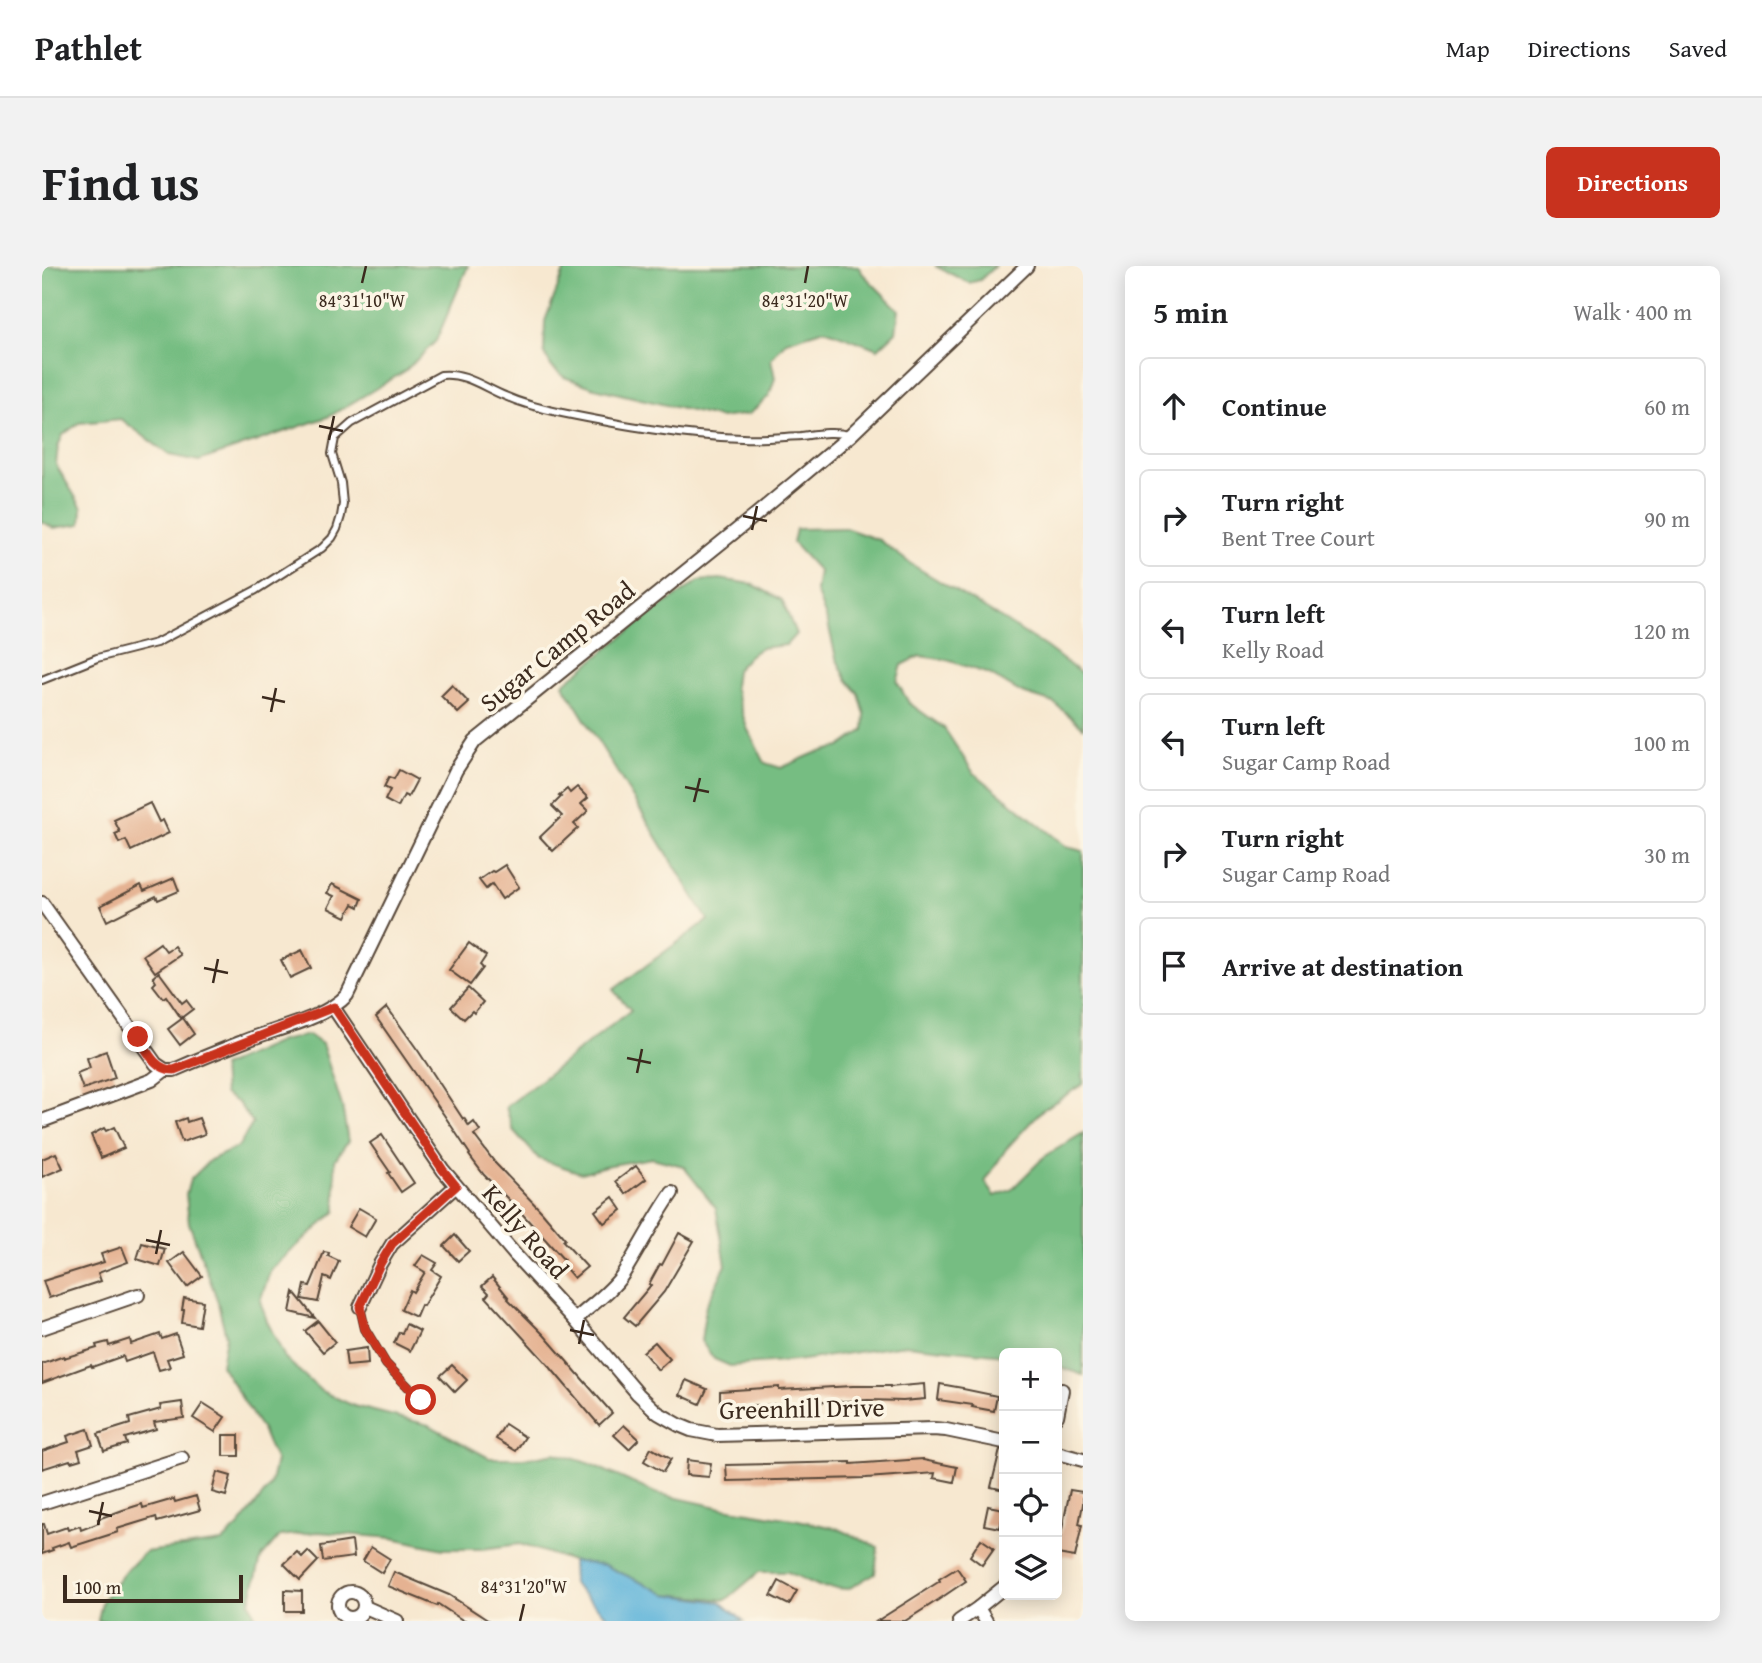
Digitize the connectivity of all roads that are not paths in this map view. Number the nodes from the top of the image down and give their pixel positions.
1 (1027, 266) edge
2 (851, 435) junction
3 (42, 680) edge
4 (42, 903) edge
5 (334, 1007) junction
6 (165, 1070) junction
7 (42, 1121) edge
8 (456, 1186) junction
9 (672, 1193) dead end
10 (138, 1296) dead end
11 (360, 1307) joint
12 (575, 1320) junction
13 (42, 1328) edge
14 (621, 1374) joint
15 (421, 1400) dead end
16 (999, 1441) edge
17 (1062, 1454) edge
18 (182, 1458) dead end
19 (1083, 1460) edge
20 (42, 1503) edge
21 (999, 1591) edge
22 (365, 1607) dead end
23 (978, 1608) junction
24 (397, 1621) edge
25 (959, 1621) edge
26 (986, 1621) edge

1 - 2 street, Sugar Camp Road
2 - 3 lane
2 - 5 street, Sugar Camp Road
4 - 6 street
5 - 6 street
5 - 8 street, Kelly Road
6 - 7 street
8 - 11 street
8 - 12 street, Kelly Road
9 - 12 street
10 - 13 street
11 - 15 lane
12 - 14 street, Kelly Road
14 - 16 street, Greenhill Drive
17 - 19 street
18 - 20 street
21 - 23 street
22 - 24 street
23 - 25 street
23 - 26 street

